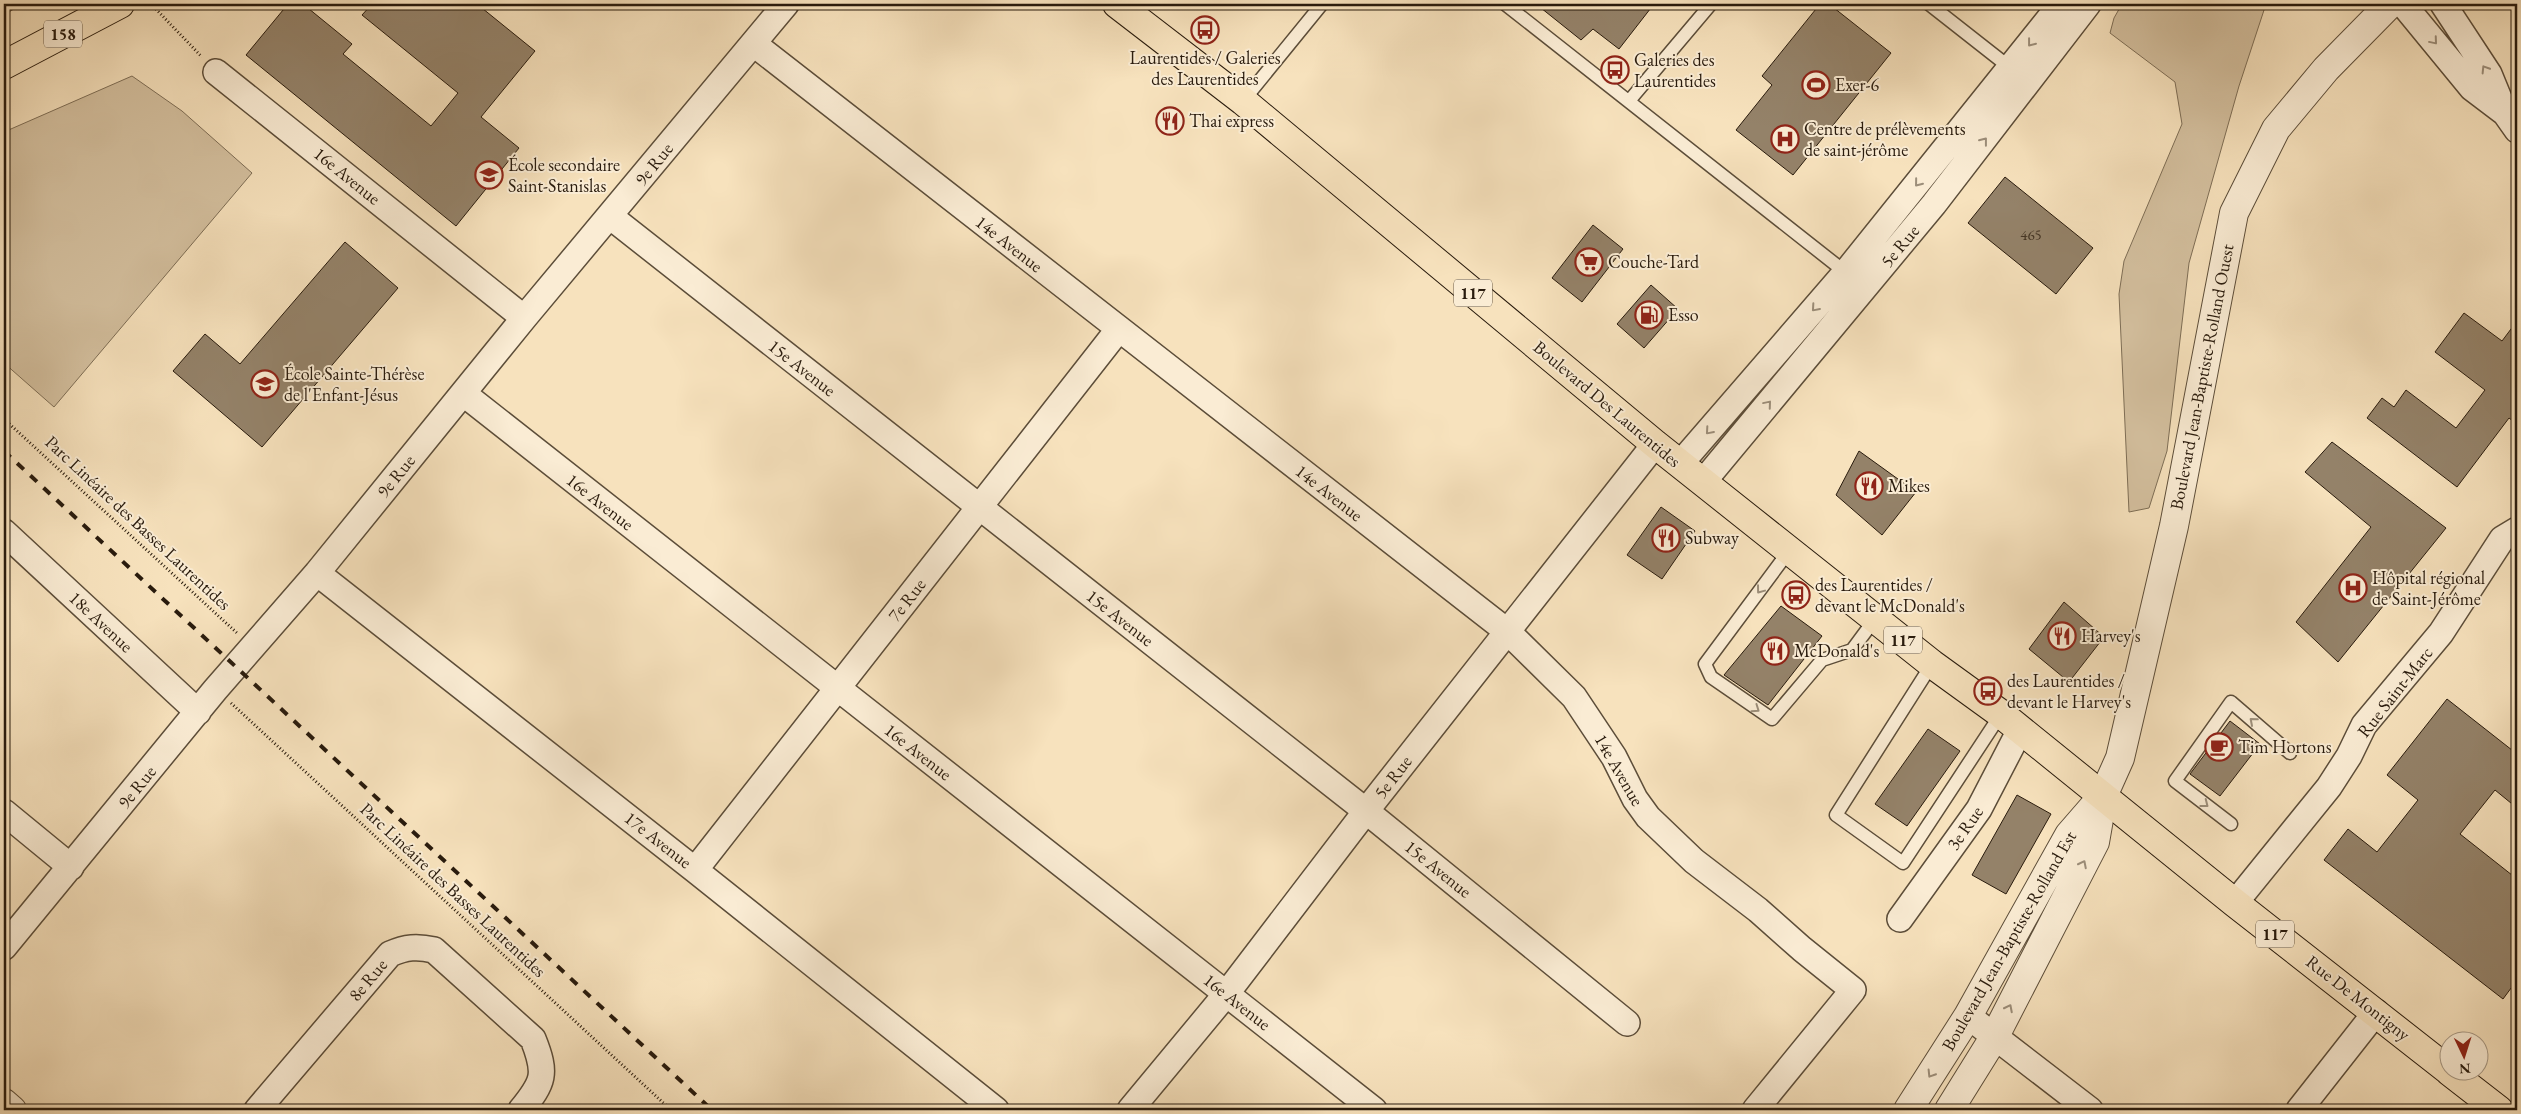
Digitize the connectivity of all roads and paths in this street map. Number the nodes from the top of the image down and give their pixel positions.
1 (120, 4) edge
2 (151, 4) edge
3 (786, 4) edge
4 (1117, 4) edge
5 (1322, 4) edge
6 (1505, 4) edge
7 (1711, 4) edge
8 (1929, 4) edge
9 (2060, 4) edge
10 (2088, 4) edge
11 (2390, 4) edge
12 (2403, 4) edge
13 (2443, 4) edge
14 (754, 44) junction
15 (4, 64) edge
16 (216, 72) joint
17 (2021, 75) junction
18 (1244, 101) junction
19 (1629, 101) junction
20 (2511, 122) edge
21 (611, 217) junction
22 (1846, 272) junction
23 (1865, 288) junction
24 (524, 318) junction
25 (1118, 330) junction
26 (464, 394) junction
27 (4, 419) edge
28 (1655, 444) junction
29 (1680, 464) junction
30 (1703, 482) junction
31 (980, 508) junction
32 (2517, 530) edge
33 (4, 532) edge
34 (1790, 551) junction
35 (317, 573) junction
36 (1876, 619) junction
37 (1508, 632) junction
38 (253, 646) junction
39 (1932, 664) junction
40 (837, 688) junction
41 (215, 690) junction
42 (198, 712) junction
43 (2010, 722) junction
44 (2290, 753) dead end
45 (2103, 796) junction
46 (1366, 811) junction
47 (4, 812) edge
48 (2231, 824) dead end
49 (71, 867) junction
50 (695, 870) junction
51 (2235, 903) junction
52 (1900, 920) dead end
53 (4, 947) edge
54 (1227, 994) junction
55 (2376, 1012) junction
56 (1968, 1016) junction
57 (1627, 1023) dead end
58 (1995, 1036) junction
59 (2438, 1062) edge
60 (2463, 1082) edge
61 (4, 1103) edge
62 (12, 1110) edge
63 (257, 1110) edge
64 (521, 1110) edge
65 (670, 1110) edge
66 (996, 1110) edge
67 (1130, 1110) edge
68 (1374, 1110) edge
69 (1755, 1110) edge
70 (1908, 1110) edge
71 (1949, 1110) edge
72 (2090, 1110) edge
73 (2299, 1110) edge
74 (2499, 1110) edge

1 - 15 main road, 158
2 - 16 path
3 - 14 street, 9e Rue
4 - 18 main road, Boulevard Des Laurentides / 117
5 - 18 lane
6 - 19 lane
7 - 19 lane
8 - 17 lane
9 -> 17 street, 5e Rue
10 - 17 street, 5e Rue
11 - 45 street, Boulevard Jean-Baptiste-Rolland Ouest
12 -> 20 street
20 -> 13 street
14 - 21 street, 9e Rue
14 - 25 street, 14e Avenue
16 - 24 street, 16e Avenue
17 -> 22 street, 5e Rue
23 -> 17 street, 5e Rue
18 - 28 main road, Boulevard Des Laurentides / 117
19 - 22 lane
21 - 24 street, 9e Rue
21 - 31 street, 15e Avenue
22 - 23 lane
22 -> 29 street, 5e Rue
30 -> 23 street, 5e Rue
24 - 26 street, 9e Rue
25 - 31 street, 7e Rue
25 - 37 street, 14e Avenue
26 - 35 street, 9e Rue
26 - 40 street, 16e Avenue
27 - 38 path, Parc Linéaire des Basses Laurentides
28 - 29 main road, Boulevard Des Laurentides / 117
28 - 37 street, 5e Rue
29 - 30 main road, Boulevard Des Laurentides / 117
30 - 34 main road, Boulevard Des Laurentides / 117
31 - 40 street, 7e Rue
31 - 46 street, 15e Avenue
32 - 51 street, Rue Saint-Marc
33 - 42 street, 18e Avenue
34 - 36 main road, Boulevard Des Laurentides / 117
34 -> 36 lane
35 - 38 street, 9e Rue
35 - 50 street, 17e Avenue
36 - 39 main road, Boulevard Des Laurentides / 117
37 - 46 street, 5e Rue
37 - 69 street, 14e Avenue
38 - 41 street, 9e Rue
39 - 43 main road, Boulevard Des Laurentides / 117
39 - 43 lane
40 - 50 street, 7e Rue
40 - 54 street, 16e Avenue
41 - 42 street, 9e Rue
41 - 65 path, Parc Linéaire des Basses Laurentides
42 - 49 street, 9e Rue
43 - 45 main road, Boulevard Des Laurentides / 117
43 - 52 street, 3e Rue
44 -> 48 lane
45 - 51 main road, Rue De Montigny / 117
45 - 56 street, Boulevard Jean-Baptiste-Rolland Est
58 -> 45 street, Boulevard Jean-Baptiste-Rolland Est
46 - 54 street, 5e Rue
46 - 57 street, 15e Avenue
47 - 49 street
49 - 53 street, 9e Rue
50 - 66 street, 17e Avenue
51 - 55 main road, Rue De Montigny / 117
54 - 67 street, 5e Rue
54 - 68 street, 16e Avenue
55 - 59 main road, Rue De Montigny / 117
55 - 73 street
56 - 58 street
56 -> 70 street, Boulevard Jean-Baptiste-Rolland Est
58 - 71 street, Boulevard Jean-Baptiste-Rolland Est
58 - 72 street
60 - 74 main road, Rue De Montigny / 117
61 - 62 street
63 - 64 street, 8e Rue

